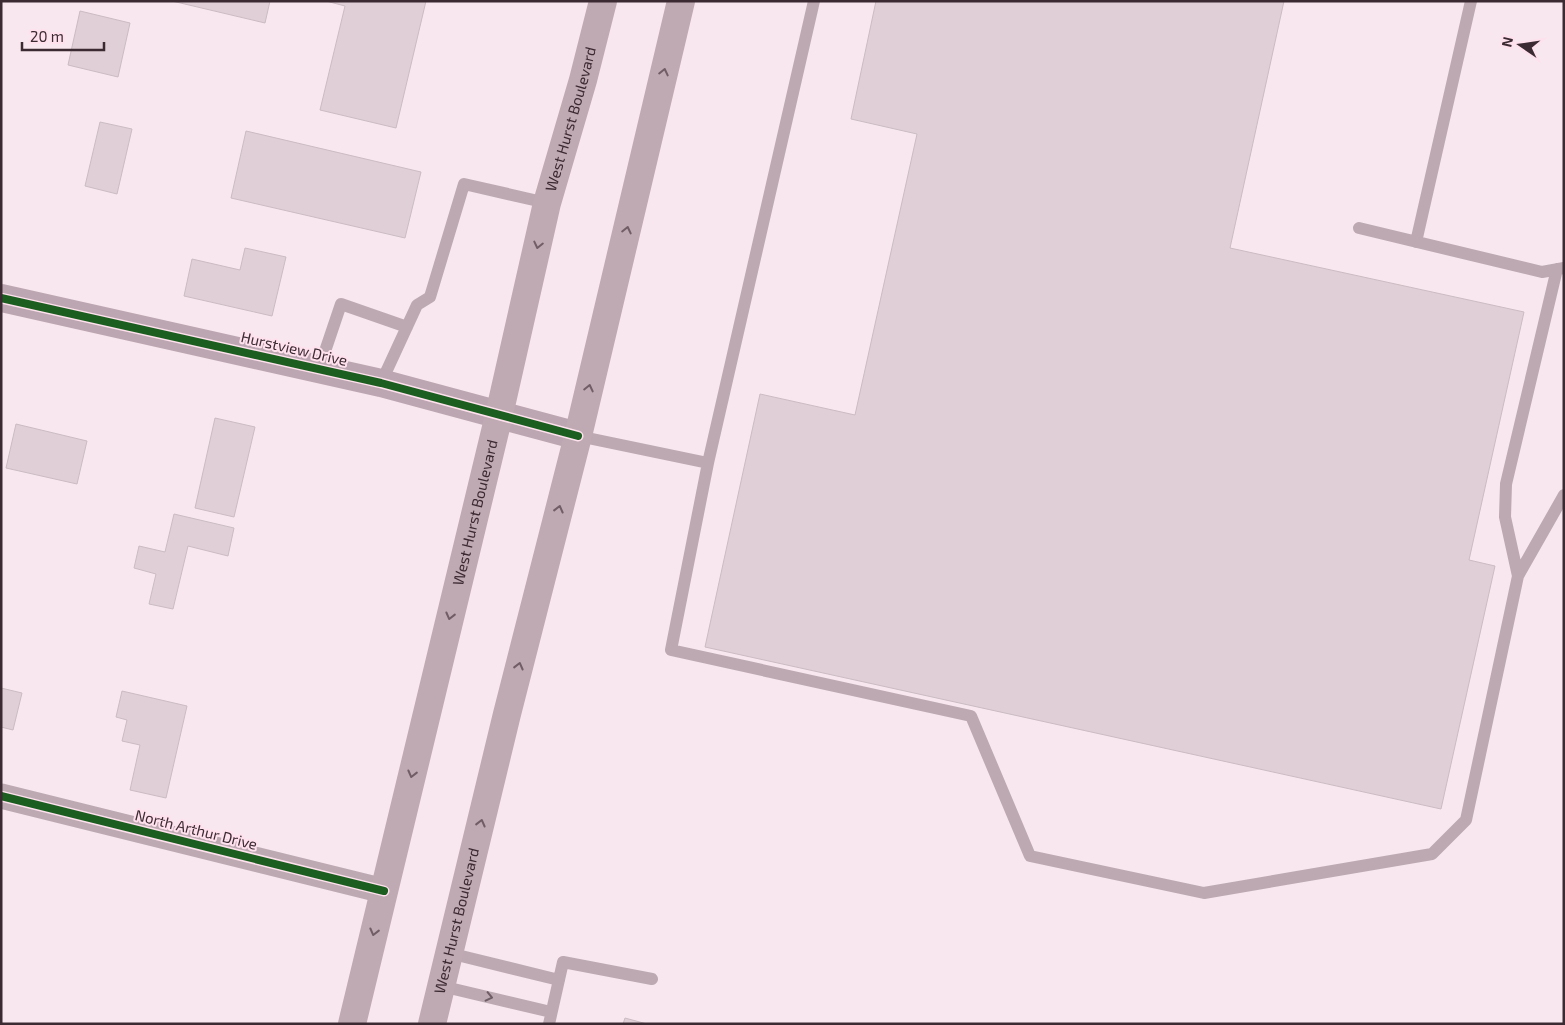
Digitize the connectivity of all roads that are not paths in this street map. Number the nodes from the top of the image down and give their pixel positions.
1 (603, 1) edge
2 (681, 1) edge
3 (814, 1) edge
4 (1471, 1) edge
5 (547, 203) junction
6 (1358, 228) dead end
7 (1416, 242) junction
8 (1560, 268) edge
9 (1, 298) edge
10 (407, 327) junction
11 (320, 369) junction
12 (381, 383) junction
13 (499, 415) junction
14 (578, 436) junction
15 (708, 463) junction
16 (1564, 495) edge
17 (1518, 576) junction
18 (1, 796) edge
19 (384, 891) junction
20 (449, 953) junction
21 (652, 979) dead end
22 (559, 980) junction
23 (441, 986) junction
24 (550, 1018) edge
25 (352, 1024) edge
26 (432, 1024) edge

1 - 5 main road, West Hurst Boulevard
14 -> 2 main road, West Hurst Boulevard
3 - 15 lane
4 - 7 lane
5 - 10 lane
5 -> 13 main road, West Hurst Boulevard
6 - 7 lane
7 - 8 lane
8 - 17 lane
9 - 11 street, Hurstview Drive
10 - 11 lane
10 - 12 lane
11 - 12 street, Hurstview Drive
12 - 13 street, Hurstview Drive
13 - 14 street, Hurstview Drive
13 -> 19 main road, West Hurst Boulevard
14 - 15 lane
20 -> 14 main road, West Hurst Boulevard
15 - 17 lane
16 - 17 lane
18 - 19 street, North Arthur Drive
19 -> 25 main road, West Hurst Boulevard
20 - 22 lane
20 - 23 main road, West Hurst Boulevard
21 - 22 lane
22 - 24 lane
23 -> 24 lane
23 - 26 main road, West Hurst Boulevard

